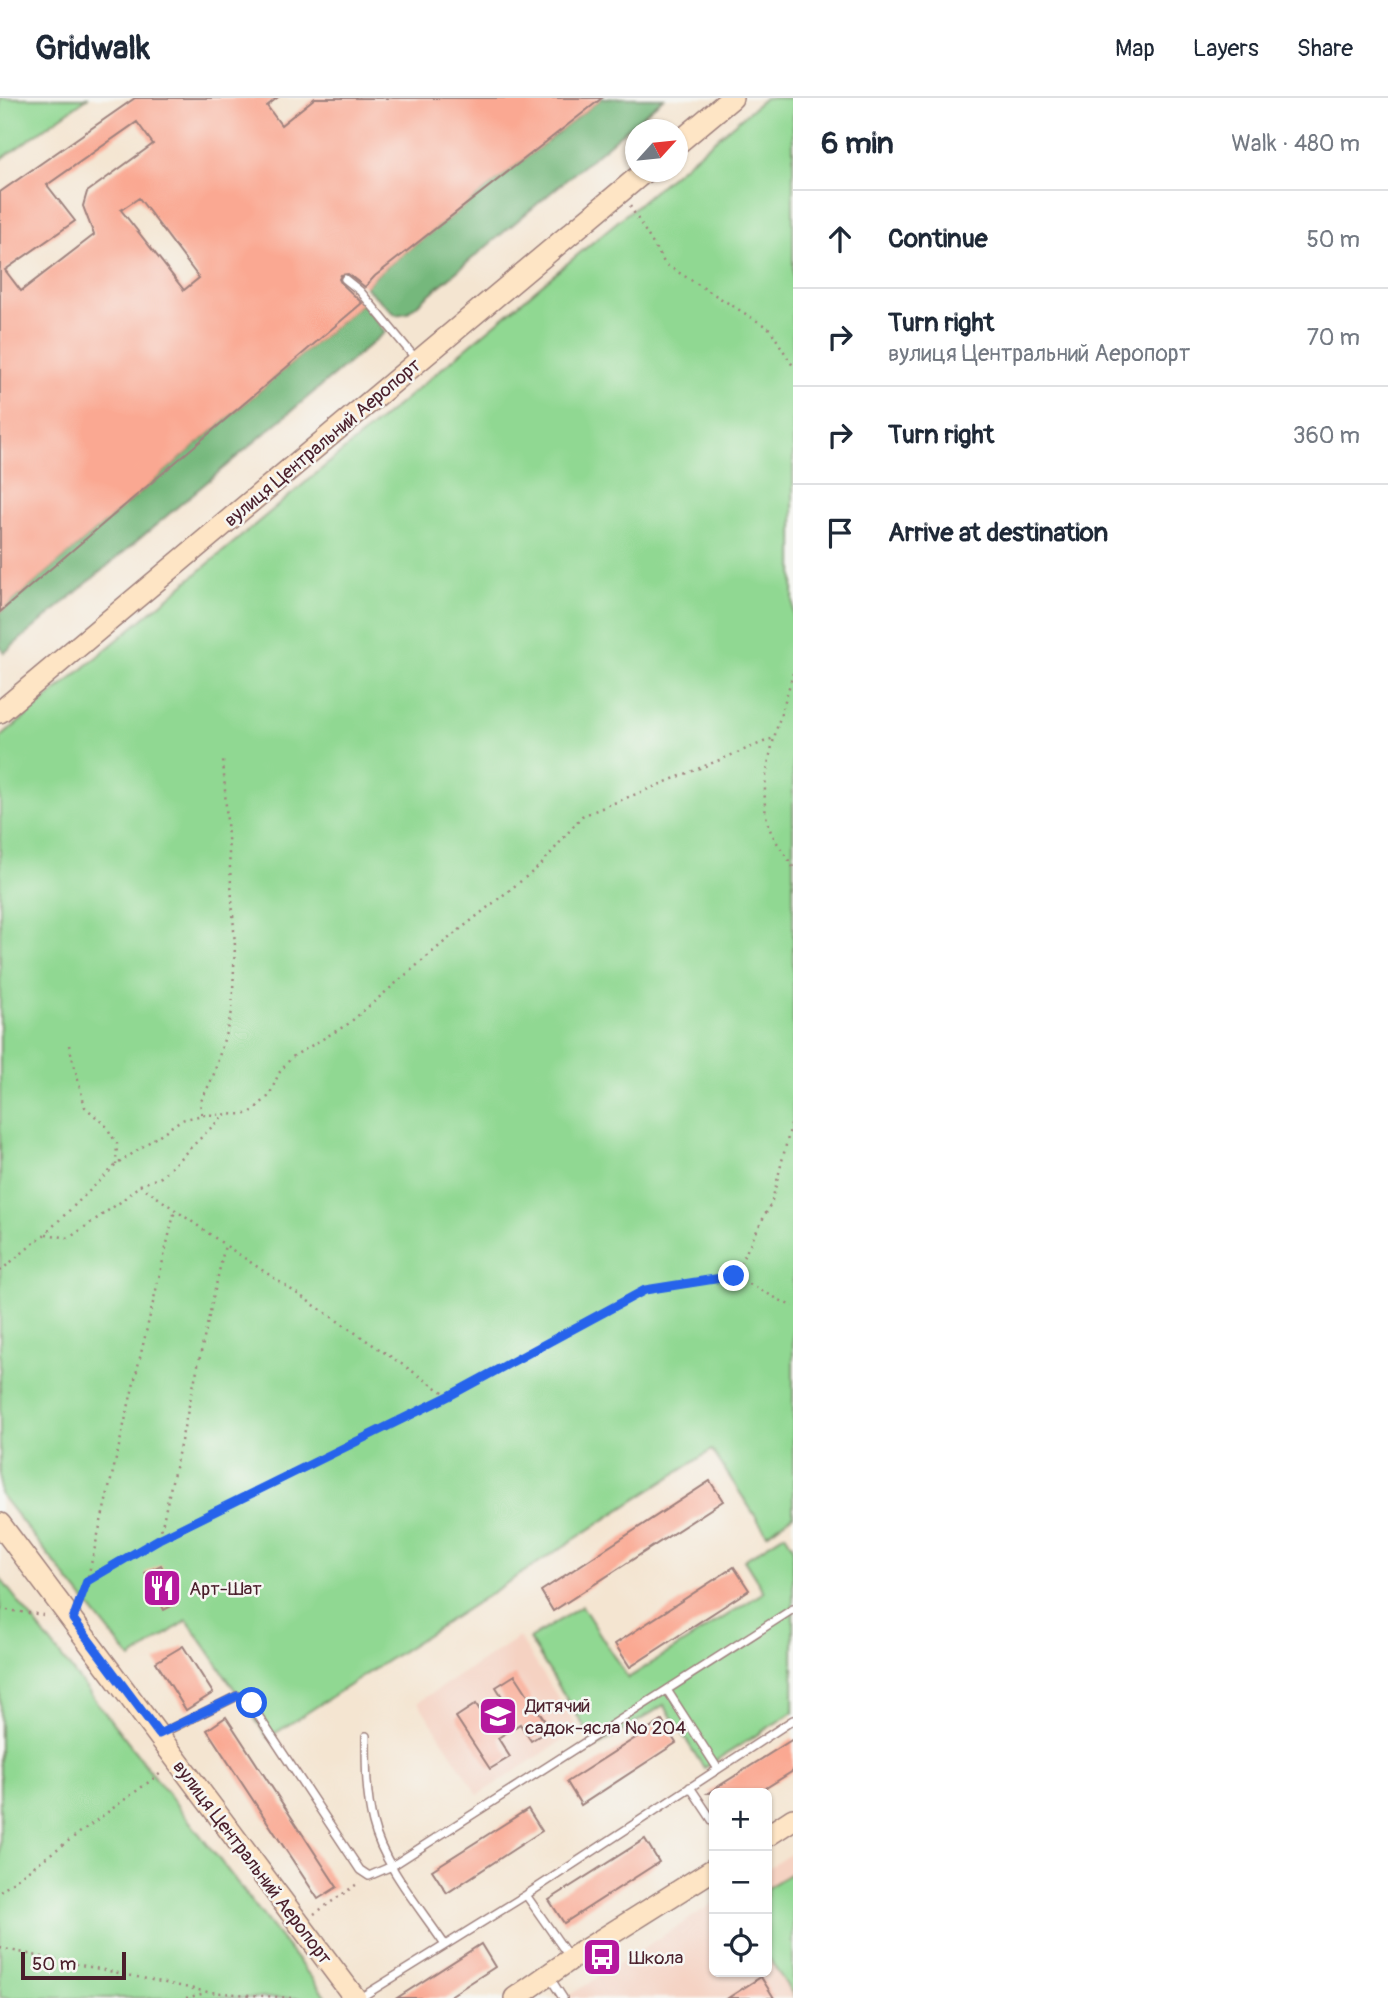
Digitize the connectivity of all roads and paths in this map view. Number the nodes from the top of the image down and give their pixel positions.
1 (732, 98) edge
2 (688, 135) edge
3 (632, 182) edge
4 (621, 191) junction
5 (345, 279) dead end
6 (418, 361) junction
7 (793, 366) edge
8 (793, 673) edge
9 (0, 712) edge
10 (776, 737) junction
11 (223, 760) dead end
12 (793, 867) edge
13 (69, 1045) dead end
14 (225, 1114) junction
15 (203, 1115) junction
16 (793, 1117) edge
17 (116, 1165) junction
18 (139, 1185) junction
19 (175, 1210) junction
20 (45, 1234) junction
21 (225, 1245) junction
22 (0, 1271) edge
23 (734, 1276) junction
24 (793, 1307) edge
25 (449, 1396) junction
26 (0, 1524) edge
27 (159, 1539) junction
28 (87, 1581) junction
29 (0, 1609) edge
30 (793, 1609) edge
31 (43, 1615) dead end
32 (73, 1619) junction
33 (667, 1690) junction
34 (793, 1720) edge
35 (159, 1734) junction
36 (366, 1737) dead end
37 (718, 1769) junction
38 (161, 1773) dead end
39 (690, 1787) junction
40 (709, 1816) edge
41 (793, 1819) edge
42 (772, 1833) edge
43 (392, 1867) junction
44 (709, 1872) edge
45 (369, 1876) junction
46 (0, 1891) edge
47 (526, 1895) junction
48 (313, 1915) dead end
49 (445, 1945) junction
50 (0, 1948) edge
51 (571, 1959) junction
52 (548, 1975) junction
53 (208, 1992) junction
54 (186, 1998) edge
55 (291, 1998) edge
56 (357, 1998) edge
57 (515, 1998) edge
58 (563, 1998) edge

1 - 2 main road
3 - 4 main road, вулиця Центральний Аеропорт
4 - 6 main road, вулиця Центральний Аеропорт
4 - 7 path
5 - 6 lane
6 - 9 main road, вулиця Центральний Аеропорт
8 - 10 path
10 - 12 path
10 - 14 path
11 - 15 path
13 - 17 path
14 - 15 path
14 - 18 path
15 - 17 path
16 - 23 path
17 - 20 path
18 - 19 path
18 - 20 path
19 - 21 path
19 - 28 path
20 - 22 path
21 - 25 path
21 - 27 path
23 - 24 path
23 - 25 path
25 - 27 path
26 - 32 main road, вулиця Центральний Аеропорт
27 - 28 path
28 - 32 path
29 - 31 path
30 - 33 lane
32 - 35 main road, вулиця Центральний Аеропорт
33 - 37 lane
33 - 43 lane
34 - 37 lane
35 - 45 lane
35 - 56 main road, вулиця Центральний Аеропорт
36 - 43 lane
37 - 39 lane
38 - 46 path
39 - 40 lane
39 - 47 lane
41 - 42 main road
43 - 45 lane
43 - 49 lane
44 - 51 main road
45 - 48 path
47 - 49 lane
47 - 51 lane
49 - 56 lane
50 - 53 path
51 - 52 main road
52 - 57 main road
52 - 58 lane
53 - 54 path
53 - 55 path

